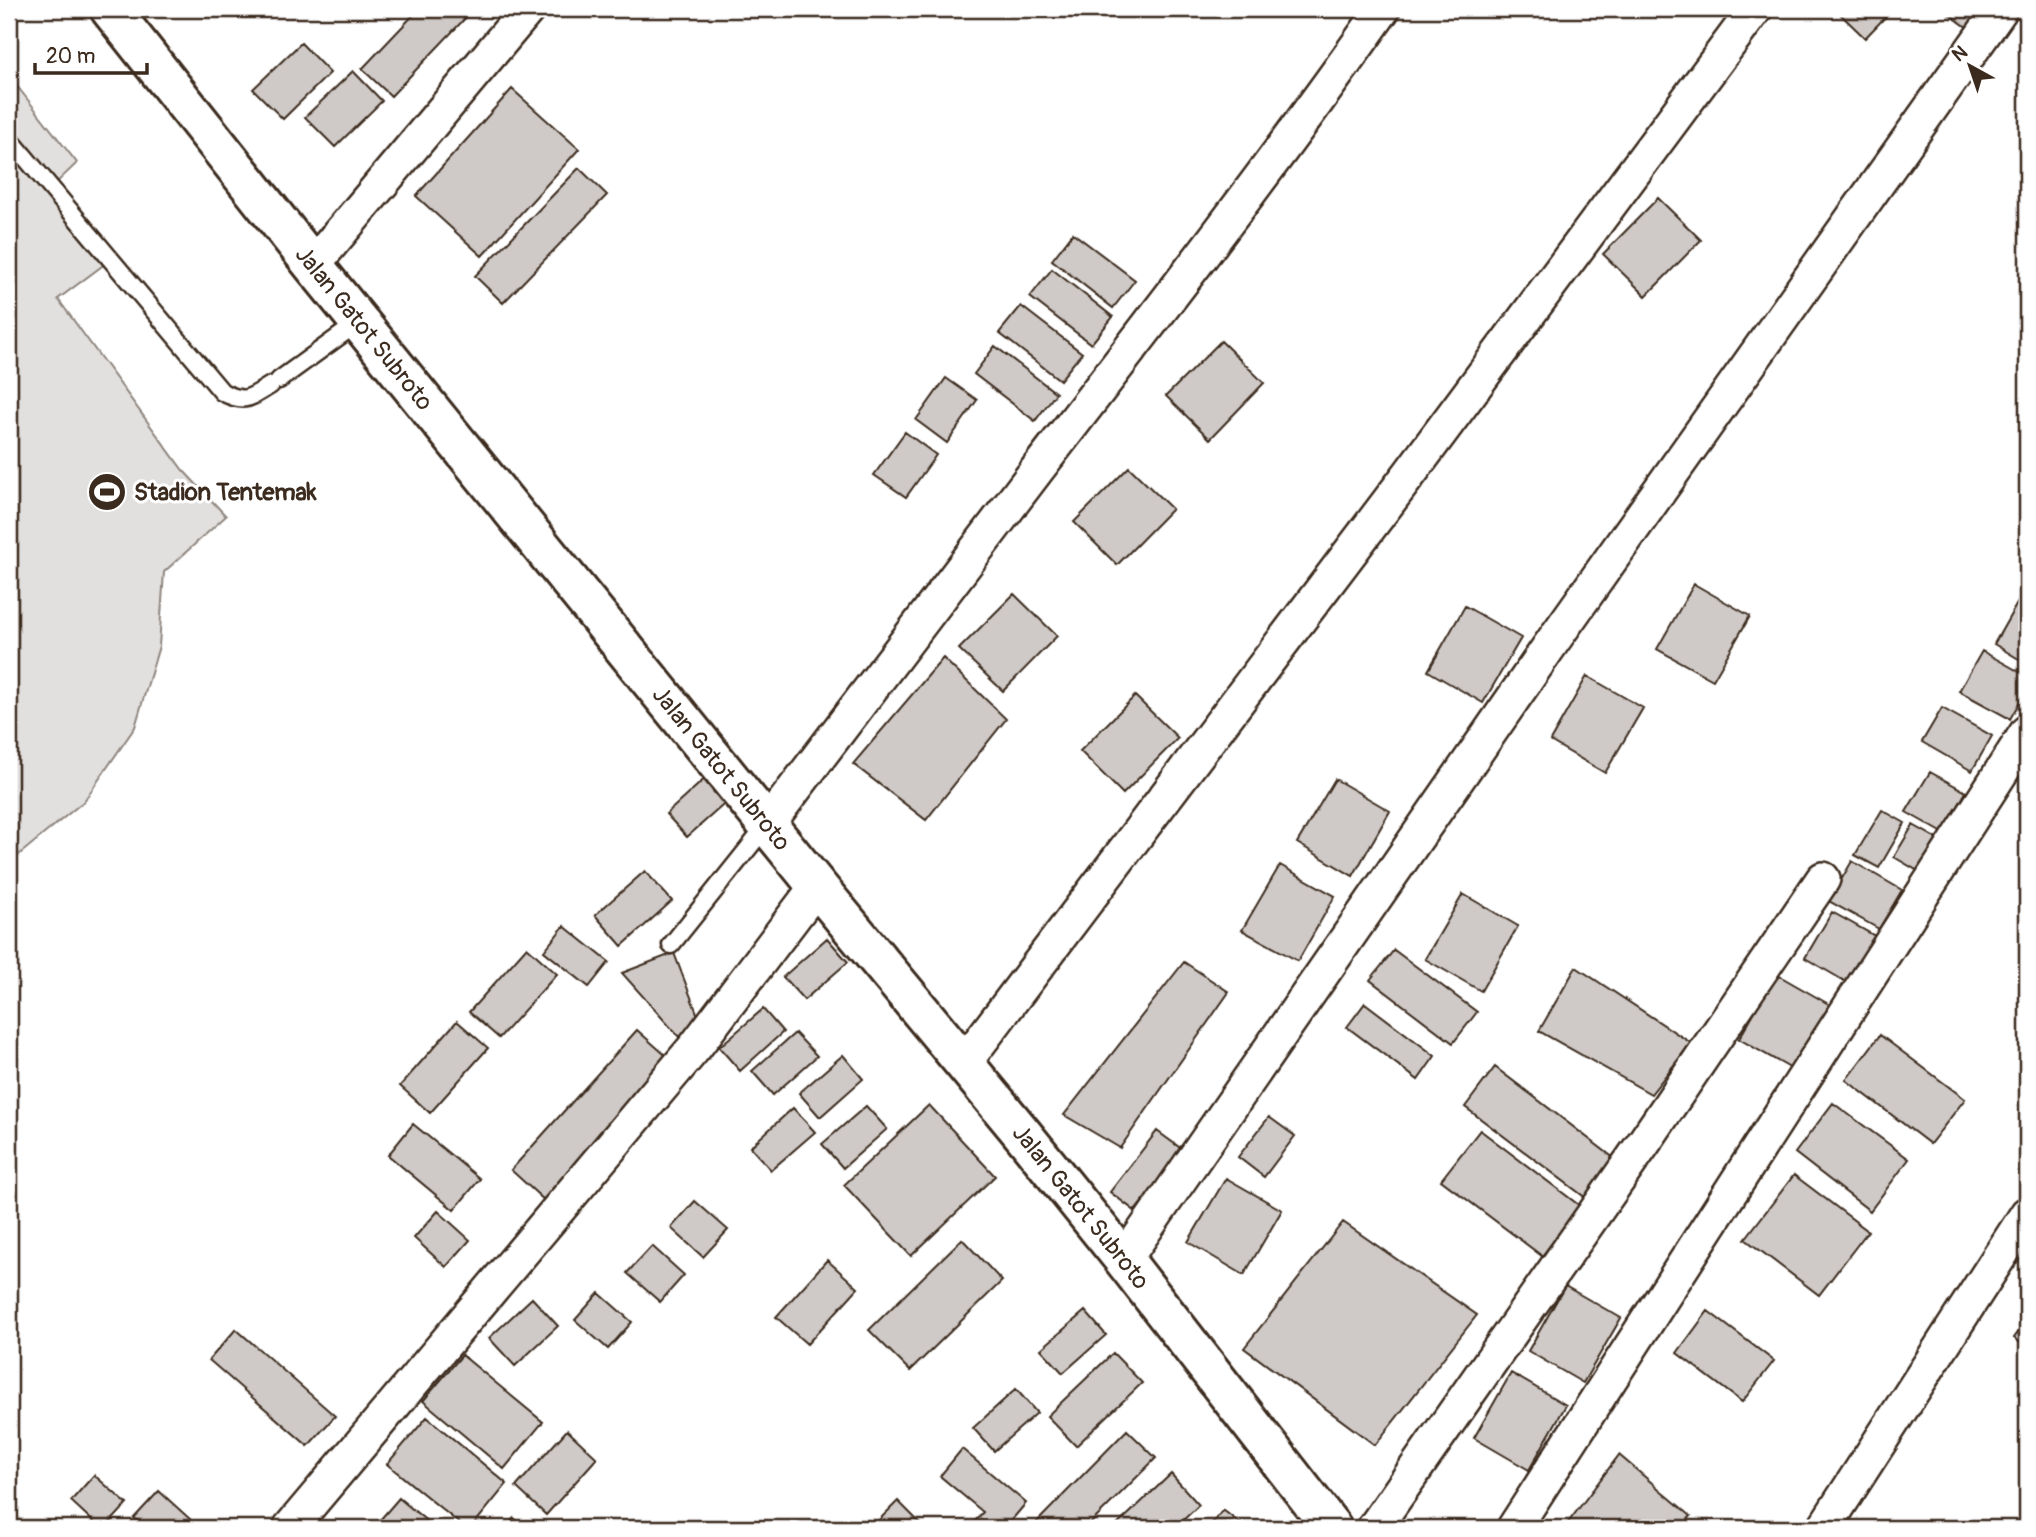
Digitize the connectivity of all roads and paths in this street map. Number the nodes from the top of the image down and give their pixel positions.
1 (110, 9) edge
2 (528, 9) edge
3 (1383, 9) edge
4 (1755, 9) edge
5 (2001, 9) edge
6 (9, 138) edge
7 (313, 265) junction
8 (360, 321) junction
9 (2027, 732) edge
10 (768, 825) junction
11 (1823, 879) dead end
12 (817, 886) junction
13 (671, 945) dead end
14 (964, 1063) junction
15 (2027, 1214) edge
16 (1124, 1260) junction
17 (290, 1528) edge
18 (1332, 1528) edge
19 (1374, 1528) edge
20 (1514, 1528) edge
21 (1824, 1528) edge

1 - 7 street, Jalan Gatot Subroto
2 - 7 street
3 - 10 street
4 - 14 street
5 - 16 street
6 - 8 lane
7 - 8 street, Jalan Gatot Subroto
8 - 10 street, Jalan Gatot Subroto
9 - 20 street
10 - 12 street, Jalan Gatot Subroto
10 - 13 lane
11 - 19 street
12 - 14 street, Jalan Gatot Subroto
12 - 17 street
14 - 16 street, Jalan Gatot Subroto
15 - 21 street
16 - 18 street, Jalan Gatot Subroto

